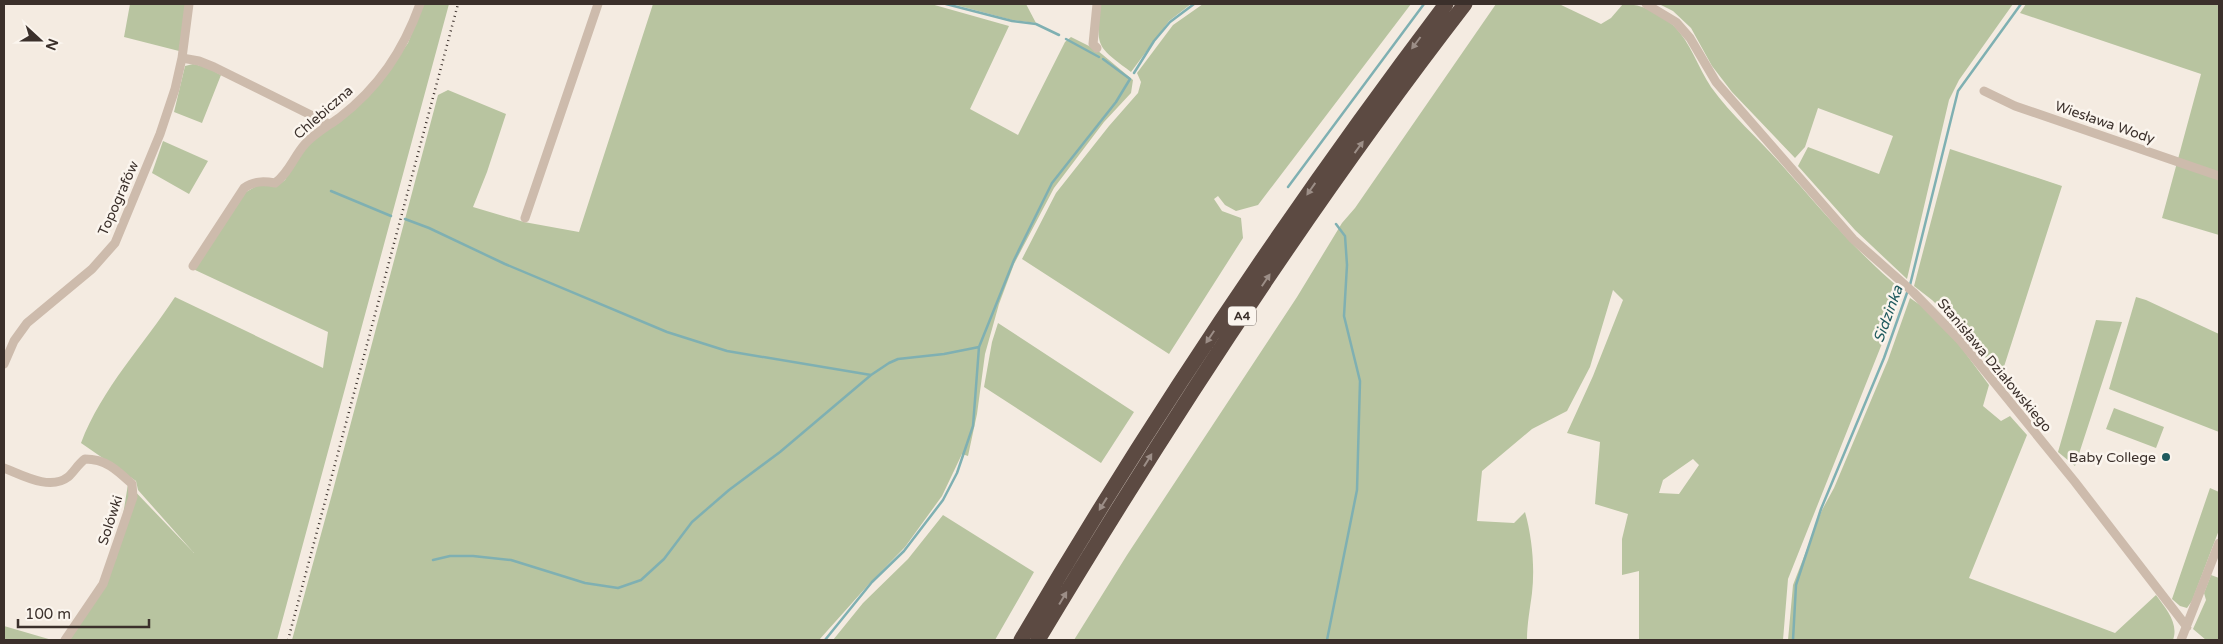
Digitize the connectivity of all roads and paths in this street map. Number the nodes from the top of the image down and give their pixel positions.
1 (189, 4) edge
2 (420, 4) edge
3 (598, 4) edge
4 (1097, 4) edge
5 (1446, 4) edge
6 (1465, 4) edge
7 (1646, 4) edge
8 (1097, 48) dead end
9 (182, 58) junction
10 (1984, 91) dead end
11 (329, 124) junction
12 (2219, 176) edge
13 (526, 218) dead end
14 (192, 266) dead end
15 (4, 364) edge
16 (4, 468) edge
17 (2219, 543) edge
18 (2187, 627) junction
19 (65, 640) edge
20 (1021, 640) edge
21 (1038, 640) edge
22 (2181, 640) edge

1 - 9 street, Topografów
2 - 11 street, Chlebiczna
3 - 13 street
4 - 8 street
5 -> 20 highway, A4
21 -> 6 highway, A4
7 - 18 street, Stanisława Działowskiego
9 - 11 street
9 - 15 street, Topografów
10 - 12 street, Wiesława Wody
11 - 14 street, Chlebiczna
16 - 19 street, Solówki
17 - 18 street
18 - 22 street

